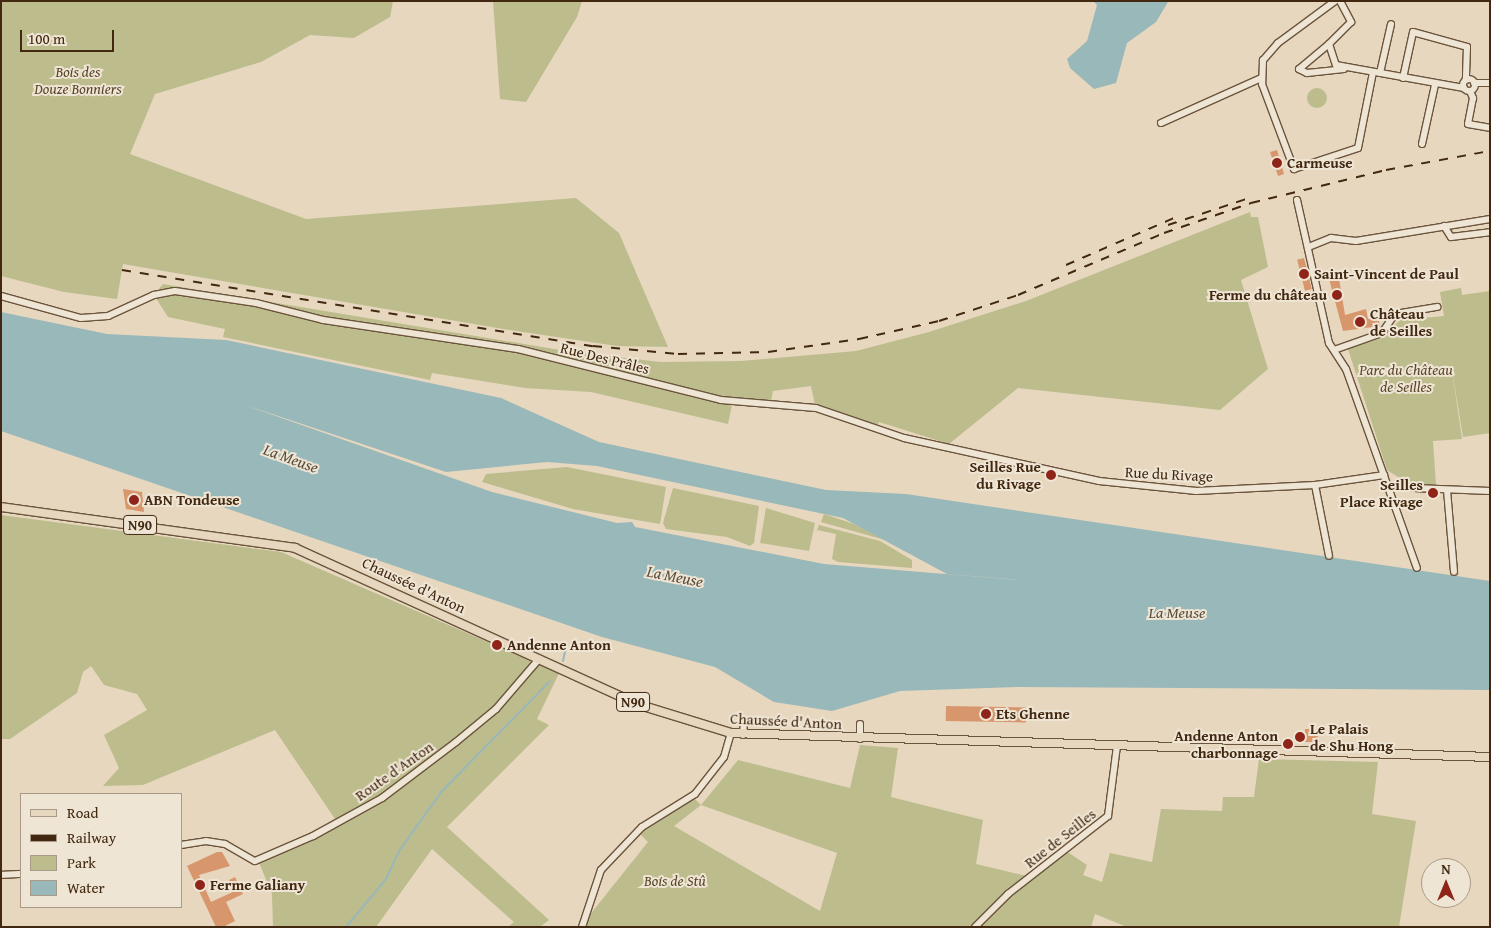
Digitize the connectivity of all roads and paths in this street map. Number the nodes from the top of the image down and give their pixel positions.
1 (1335, 1) edge
2 (1340, 1) edge
3 (1391, 24) dead end
4 (1328, 44) junction
5 (1344, 69) junction
6 (1373, 72) junction
7 (1380, 73) junction
8 (1260, 78) junction
9 (1403, 78) junction
10 (1466, 80) junction
11 (1474, 82) junction
12 (1490, 83) edge
13 (1435, 85) junction
14 (1467, 90) junction
15 (1161, 123) dead end
16 (1490, 128) edge
17 (1422, 144) dead end
18 (1297, 200) dead end
19 (1490, 219) edge
20 (1444, 226) junction
21 (1490, 232) edge
22 (1311, 246) junction
23 (1, 296) edge
24 (1437, 307) dead end
25 (1334, 350) junction
26 (1024, 466) joint
27 (1384, 475) junction
28 (1315, 485) junction
29 (1390, 487) junction
30 (1447, 490) junction
31 (1490, 491) edge
32 (1, 507) edge
33 (1329, 556) dead end
34 (1417, 568) dead end
35 (1454, 572) dead end
36 (540, 659) junction
37 (744, 721) dead end
38 (860, 724) dead end
39 (731, 733) junction
40 (743, 735) junction
41 (860, 739) junction
42 (1117, 746) junction
43 (1490, 757) edge
44 (182, 845) edge
45 (20, 874) edge
46 (1, 875) edge
47 (582, 927) edge
48 (976, 927) edge

1 - 8 street
2 - 4 street
3 - 7 street
4 - 5 street
4 - 5 street
5 - 6 street
6 - 7 street
6 - 8 street
7 - 9 street
8 - 15 street
9 - 10 street
9 - 13 street
10 - 11 street
10 - 14 street
11 - 12 street
11 - 14 street
13 - 14 street
13 - 17 street
14 - 16 street
18 - 22 street
19 - 20 street
20 - 21 street
20 - 22 street
22 - 25 street
23 - 26 street, Rue Des Prâles
24 - 25 street
25 - 27 street
26 - 28 street, Rue du Rivage
27 - 28 street, Rue du Rivage
27 - 29 street
28 - 33 street
29 - 30 street
29 - 34 street
30 - 31 street
30 - 35 street
32 - 36 main road, Chaussée d'Anton / N90
36 - 39 main road, Chaussée d'Anton / N90
36 - 44 street, Route d'Anton
37 - 40 street
38 - 41 street
39 - 40 main road, Chaussée d'Anton / N90
39 - 47 street
40 - 41 main road, Chaussée d'Anton / N90
41 - 42 main road, Chaussée d'Anton / N90
42 - 43 main road, Chaussée d'Anton / N90
42 - 48 street, Rue de Seilles
45 - 46 street

